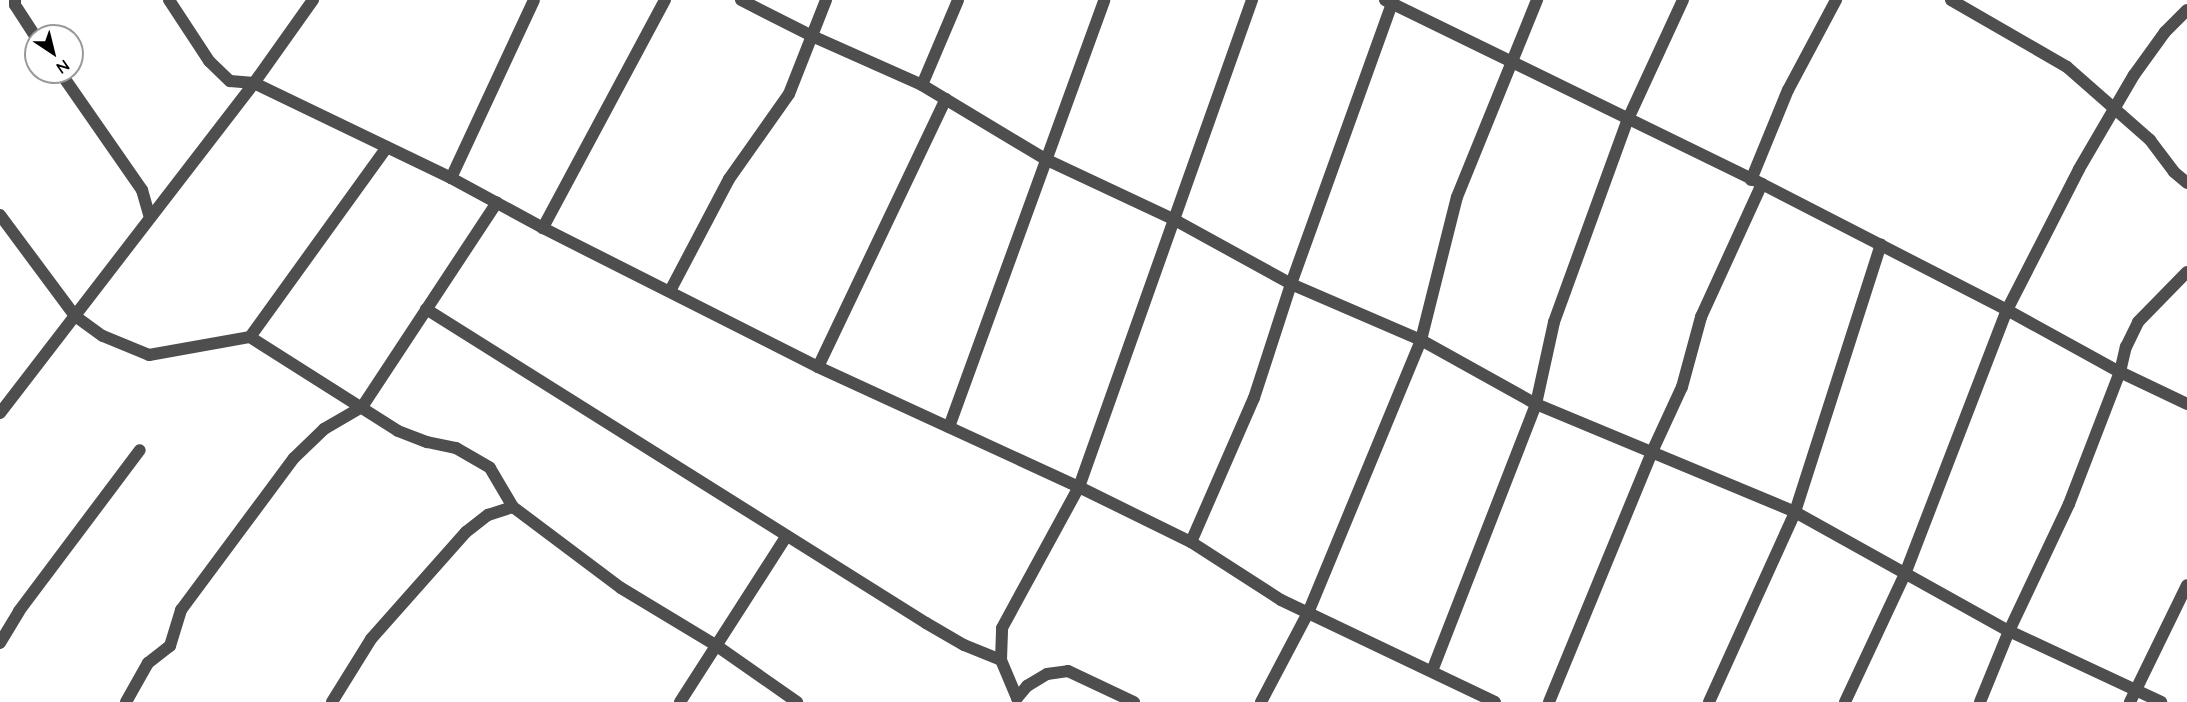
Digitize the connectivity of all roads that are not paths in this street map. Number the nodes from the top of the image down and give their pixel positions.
1 (15, 0) edge
2 (169, 0) edge
3 (534, 0) edge
4 (665, 0) edge
5 (741, 0) edge
6 (826, 0) edge
7 (958, 0) edge
8 (1104, 0) edge
9 (1252, 0) edge
10 (1537, 0) edge
11 (1683, 0) edge
12 (1836, 0) edge
13 (1951, 0) edge
14 (310, 1) edge
15 (1390, 1) edge
16 (2187, 10) edge
17 (27, 24) edge
18 (812, 36) junction
19 (1514, 62) junction
20 (254, 83) junction
21 (68, 84) edge
22 (922, 85) junction
23 (946, 99) junction
24 (2114, 110) junction
25 (1628, 119) junction
26 (387, 147) junction
27 (1045, 159) junction
28 (451, 178) junction
29 (1757, 182) junction
30 (2187, 183) edge
31 (497, 202) junction
32 (0, 215) edge
33 (150, 218) junction
34 (1173, 219) junction
35 (543, 228) junction
36 (1881, 244) junction
37 (2187, 272) edge
38 (1291, 284) junction
39 (670, 291) junction
40 (426, 309) junction
41 (2007, 310) junction
42 (75, 316) junction
43 (250, 337) junction
44 (1421, 340) junction
45 (818, 367) junction
46 (2120, 372) junction
47 (1536, 404) junction
48 (2187, 404) edge
49 (362, 407) junction
50 (0, 413) edge
51 (949, 427) junction
52 (140, 450) dead end
53 (1651, 454) junction
54 (1079, 487) junction
55 (513, 507) junction
56 (1795, 512) junction
57 (786, 537) junction
58 (1191, 542) junction
59 (1905, 574) junction
60 (2187, 585) edge
61 (1308, 613) junction
62 (2009, 631) junction
63 (0, 643) edge
64 (717, 645) junction
65 (1001, 660) junction
66 (1432, 670) junction
67 (2136, 688) junction
68 (1015, 700) edge
69 (126, 702) edge
70 (332, 702) edge
71 (680, 702) edge
72 (797, 702) edge
73 (1134, 702) edge
74 (1261, 702) edge
75 (1495, 702) edge
76 (1549, 702) edge
77 (1709, 702) edge
78 (1845, 702) edge
79 (1980, 702) edge
80 (2130, 702) edge
81 (2161, 702) edge

1 - 17 street
2 - 20 street
3 - 28 street
4 - 35 street
5 - 18 street
6 - 18 street
7 - 22 street
8 - 27 street
9 - 34 street
10 - 19 street
11 - 25 street
12 - 29 street
13 - 24 street
14 - 20 street
15 - 19 street
15 - 38 street
16 - 24 street
18 - 22 street
18 - 39 street
19 - 25 street
19 - 44 street
20 - 26 street
20 - 33 street
21 - 33 street
22 - 23 street
23 - 27 street
23 - 45 street
24 - 30 street
24 - 41 street
25 - 29 street
25 - 47 street
26 - 28 street
26 - 43 street
27 - 34 street
27 - 51 street
28 - 31 street
29 - 36 street
29 - 53 street
31 - 35 street
31 - 40 street
32 - 42 street
33 - 42 street
34 - 38 street
34 - 54 street
35 - 39 street
36 - 41 street
36 - 56 street
37 - 46 street
38 - 44 street
38 - 58 street
39 - 45 street
40 - 49 street
40 - 57 street
41 - 46 street
41 - 59 street
42 - 43 street
42 - 50 street
43 - 49 street
44 - 47 street
44 - 61 street
45 - 51 street
46 - 48 street
46 - 62 street
47 - 53 street
47 - 66 street
49 - 55 street
49 - 69 street
51 - 54 street
52 - 63 street
53 - 56 street
53 - 76 street
54 - 58 street
54 - 65 street
55 - 64 street
55 - 70 street
56 - 59 street
56 - 77 street
57 - 64 street
57 - 65 street
58 - 61 street
59 - 62 street
59 - 78 street
60 - 67 street
61 - 66 street
61 - 74 street
62 - 67 street
62 - 79 street
64 - 71 street
64 - 72 street
65 - 68 street
66 - 75 street
67 - 80 street
67 - 81 street
68 - 73 street

